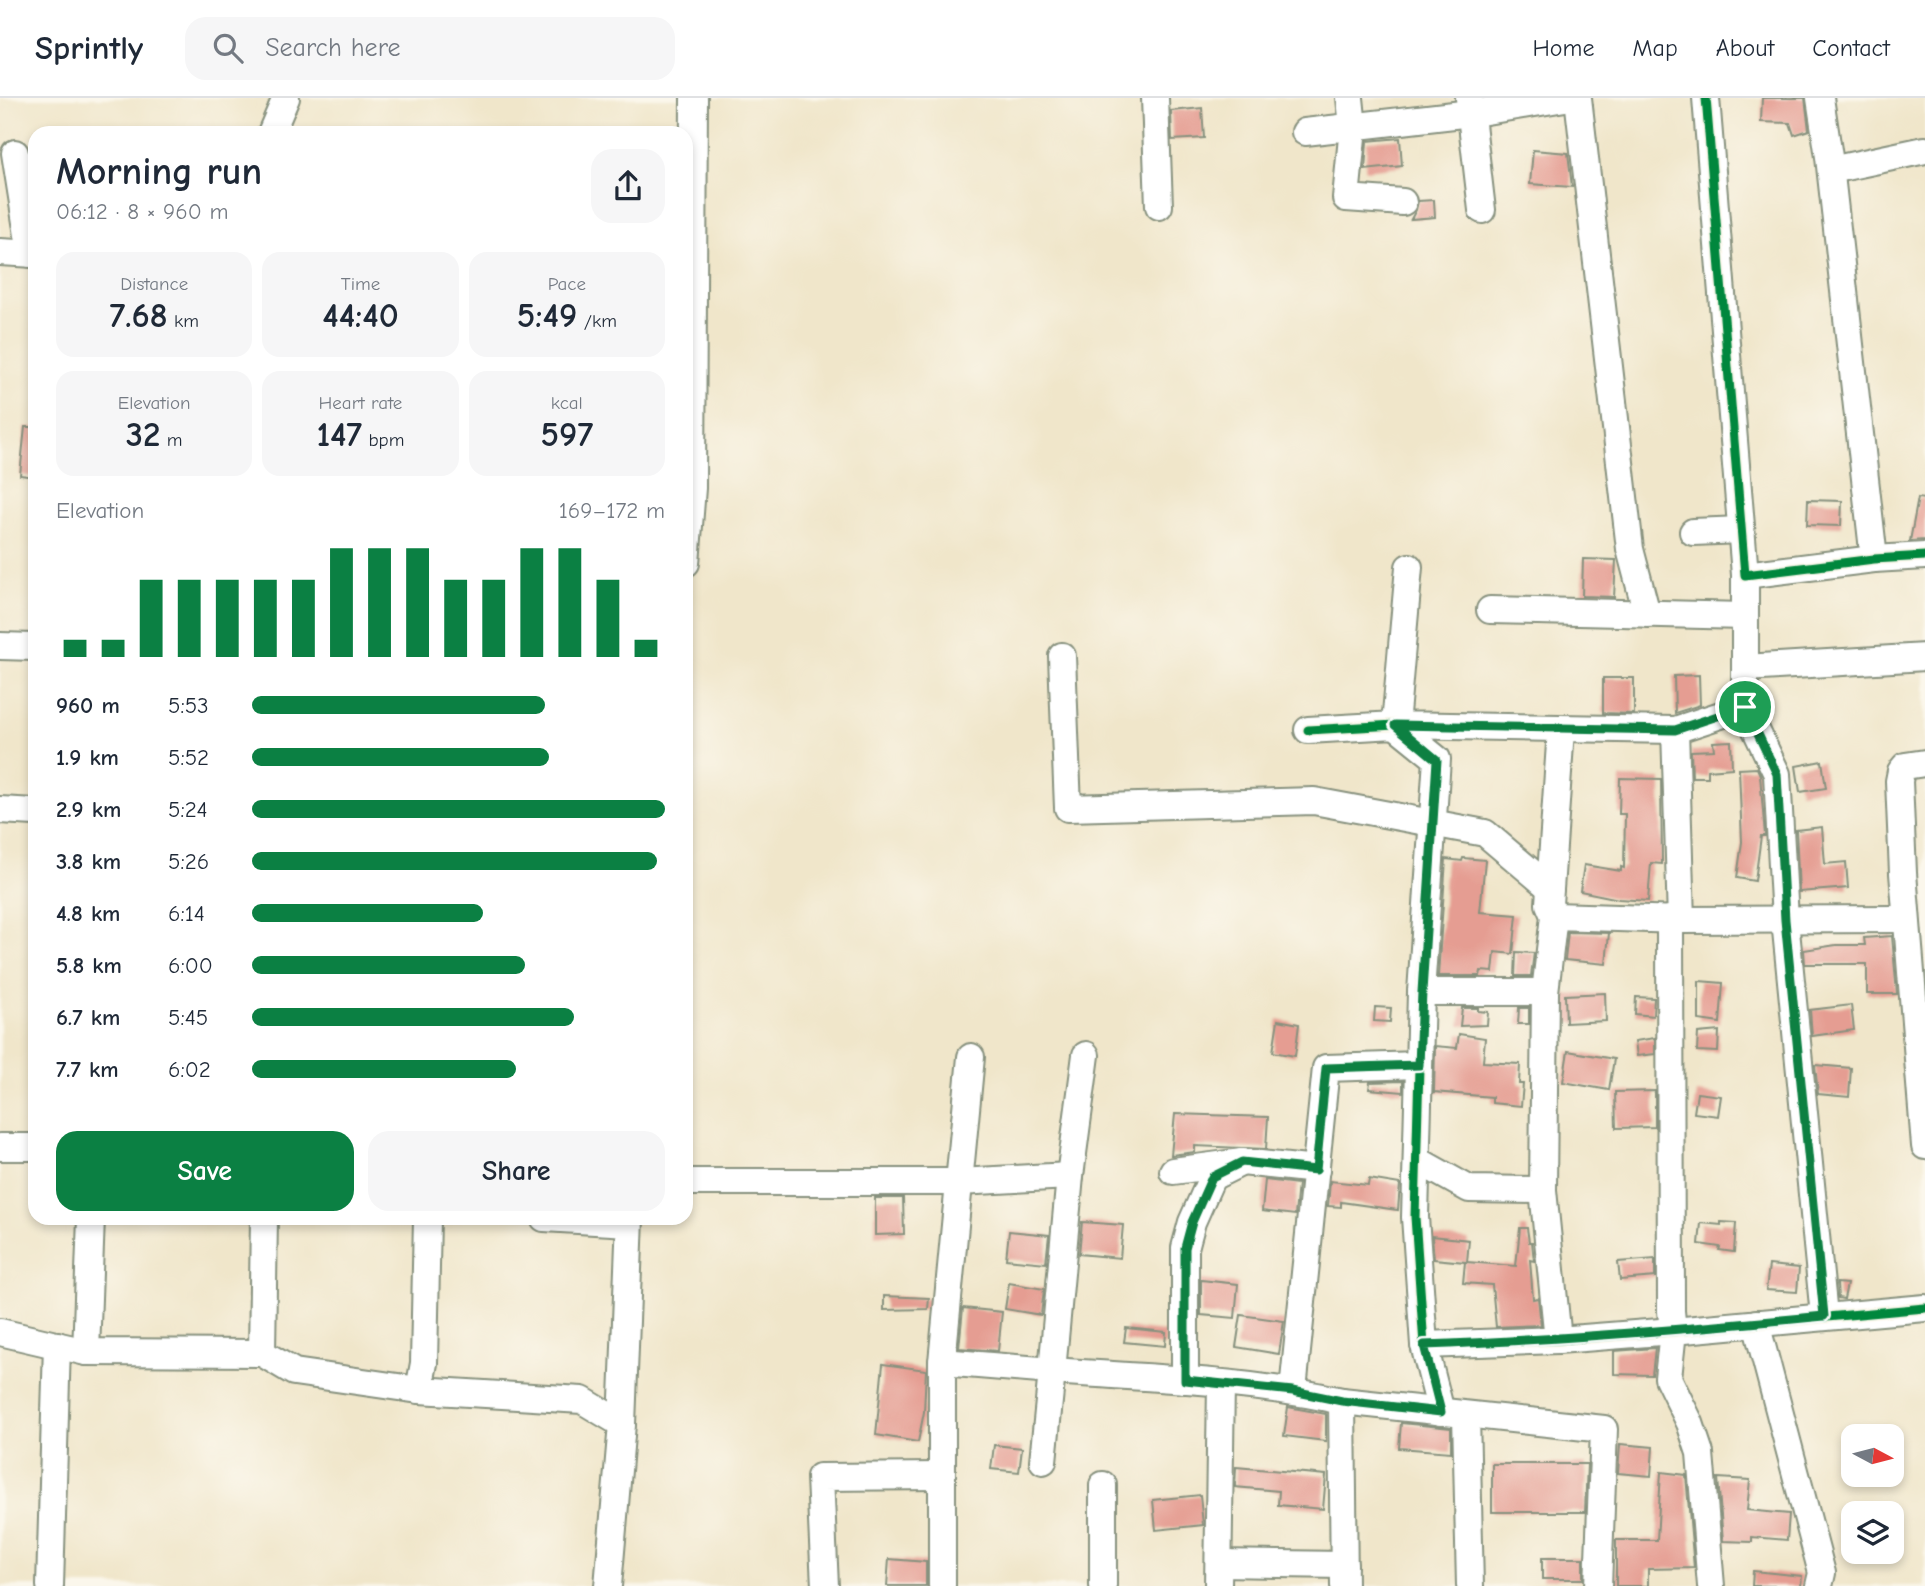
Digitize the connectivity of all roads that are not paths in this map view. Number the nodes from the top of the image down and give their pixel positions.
1 (273, 98) edge
2 (286, 98) edge
3 (694, 98) edge
4 (1155, 98) edge
5 (1350, 98) edge
6 (1565, 98) edge
7 (1578, 98) edge
8 (1706, 98) edge
9 (1820, 98) edge
10 (1470, 106) edge
11 (273, 126) edge
12 (274, 126) edge
13 (1353, 127) junction
14 (1305, 132) dead end
15 (1925, 150) edge
16 (15, 153) dead end
17 (1831, 170) junction
18 (693, 176) edge
19 (1403, 202) dead end
20 (1158, 206) dead end
21 (1482, 210) dead end
22 (28, 226) edge
23 (0, 252) edge
24 (28, 254) edge
25 (1741, 530) junction
26 (1693, 532) dead end
27 (1925, 556) edge
28 (1874, 559) junction
29 (1409, 567) dead end
30 (1745, 575) junction
31 (1490, 610) dead end
32 (1647, 614) junction
33 (1745, 616) junction
34 (0, 646) edge
35 (28, 647) edge
36 (1062, 656) dead end
37 (1925, 657) edge
38 (1745, 668) junction
39 (1745, 707) junction
40 (1395, 725) junction
41 (1561, 729) junction
42 (1308, 730) dead end
43 (1675, 730) junction
44 (1925, 763) edge
45 (0, 810) edge
46 (28, 812) edge
47 (1434, 823) junction
48 (1914, 872) edge
49 (1550, 888) junction
50 (1554, 916) junction
51 (1676, 919) junction
52 (1906, 919) junction
53 (1785, 920) junction
54 (1422, 992) junction
55 (1545, 992) junction
56 (1086, 1055) dead end
57 (971, 1057) dead end
58 (1419, 1065) junction
59 (1925, 1146) edge
60 (0, 1147) edge
61 (28, 1147) edge
62 (1417, 1160) junction
63 (1242, 1162) junction
64 (1316, 1170) junction
65 (1173, 1171) dead end
66 (1070, 1176) junction
67 (693, 1182) edge
68 (959, 1182) junction
69 (1543, 1190) junction
70 (91, 1225) edge
71 (264, 1225) edge
72 (427, 1225) edge
73 (630, 1225) edge
74 (1925, 1308) edge
75 (1824, 1316) junction
76 (1756, 1323) junction
77 (1673, 1331) junction
78 (0, 1332) edge
79 (1558, 1340) junction
80 (57, 1345) junction
81 (1424, 1345) junction
82 (86, 1352) junction
83 (262, 1353) junction
84 (942, 1362) junction
85 (1052, 1371) junction
86 (1185, 1380) junction
87 (1222, 1383) junction
88 (419, 1390) junction
89 (1293, 1391) junction
90 (1342, 1401) junction
91 (1453, 1413) junction
92 (622, 1424) junction
93 (1043, 1461) dead end
94 (942, 1476) junction
95 (1103, 1485) dead end
96 (1219, 1574) edge
97 (1344, 1576) edge
98 (50, 1586) edge
99 (608, 1586) edge
100 (825, 1586) edge
101 (943, 1586) edge
102 (1103, 1586) edge
103 (1470, 1586) edge
104 (1598, 1586) edge
105 (1711, 1586) edge
106 (1819, 1586) edge

1 - 11 street
2 - 12 street
3 - 18 street
4 - 20 street
5 - 13 street
6 - 10 street
7 - 32 street
8 - 25 street
9 - 17 street
10 - 13 street
10 - 21 street
13 - 14 street
13 - 19 street
15 - 17 street
16 - 22 street
17 - 28 street
23 - 24 street
25 - 26 street
25 - 30 street
27 - 28 street
28 - 30 street
29 - 40 street
30 - 33 street
31 - 32 street
32 - 33 street
33 - 38 street
34 - 35 street
36 - 47 street
37 - 38 street
38 - 39 street
39 - 43 street
39 - 53 street
40 - 41 street
40 - 42 street
40 - 47 street
41 - 43 street
41 - 49 street
43 - 51 street
44 - 48 street
45 - 46 street
47 - 49 street
47 - 54 street
48 - 52 street
49 - 50 street
50 - 51 street
50 - 55 street
51 - 53 street
51 - 77 street
52 - 53 street
52 - 59 street
53 - 75 street
54 - 55 street
54 - 58 street
55 - 69 street
56 - 66 street
57 - 68 street
58 - 62 street
58 - 64 street
60 - 61 street
62 - 69 street
62 - 81 street
63 - 64 street
63 - 65 street
63 - 86 street
64 - 89 street
66 - 68 street
66 - 85 street
67 - 68 street
68 - 84 street
69 - 79 street
70 - 82 street
71 - 83 street
72 - 88 street
73 - 92 street
74 - 75 street
75 - 76 street
76 - 77 street
76 - 106 street
77 - 79 street
77 - 105 street
78 - 80 street
79 - 81 street
80 - 82 street
80 - 98 street
81 - 91 street
82 - 83 street
83 - 88 street
84 - 85 street
84 - 94 street
85 - 86 street
85 - 93 street
86 - 87 street
87 - 89 street
87 - 96 street
88 - 92 street
89 - 90 street
90 - 91 street
90 - 97 street
91 - 103 street
91 - 104 street
92 - 99 street
94 - 100 street
94 - 101 street
95 - 102 street
96 - 97 street

